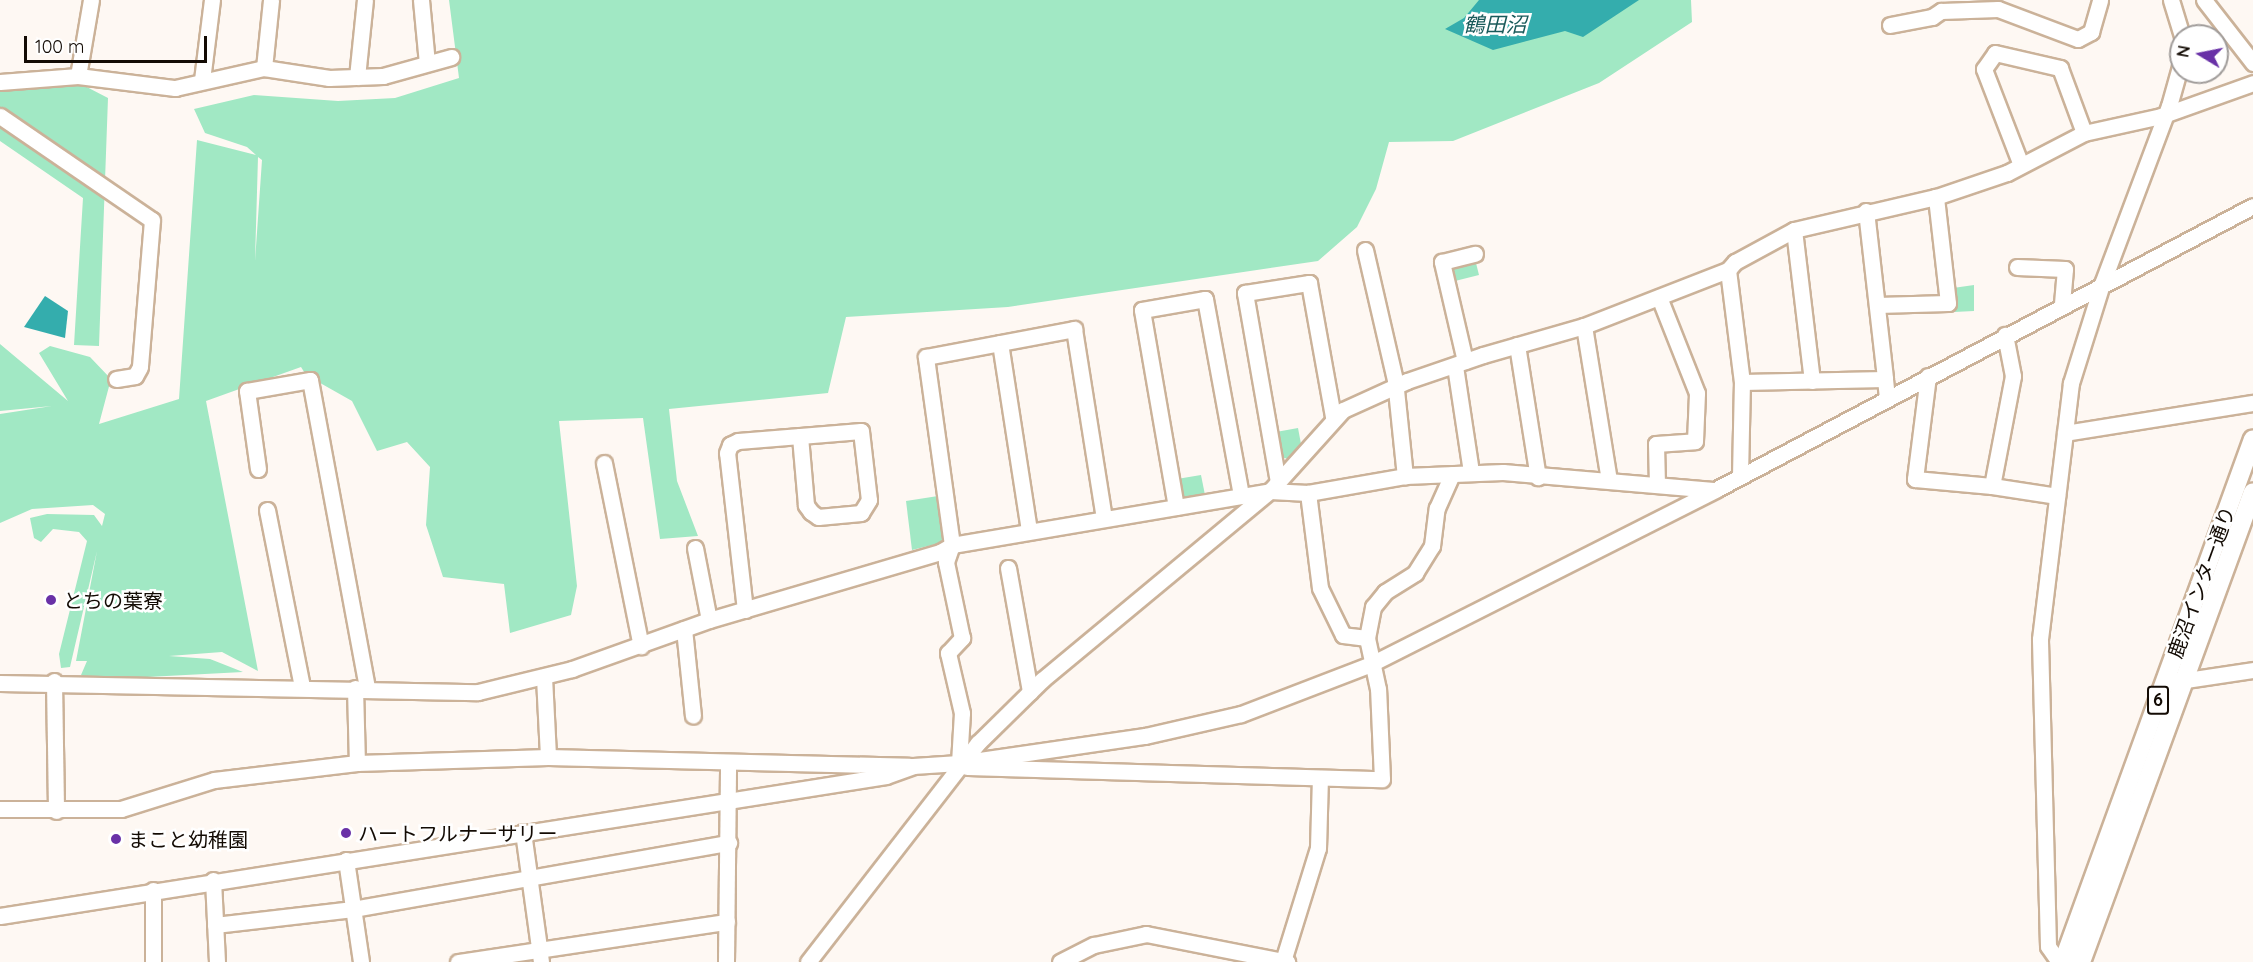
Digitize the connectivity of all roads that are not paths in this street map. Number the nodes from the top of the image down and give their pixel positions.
1 (91, 0) edge
2 (212, 0) edge
3 (271, 0) edge
4 (365, 0) edge
5 (421, 0) edge
6 (2100, 0) edge
7 (2171, 0) edge
8 (2204, 0) edge
9 (1941, 5) edge
10 (2178, 24) edge
11 (1890, 25) dead end
12 (451, 57) dead end
13 (427, 63) junction
14 (2253, 63) edge
15 (264, 68) junction
16 (78, 76) junction
17 (357, 77) junction
18 (202, 80) junction
19 (0, 82) edge
20 (2253, 83) edge
21 (2174, 84) edge
22 (2164, 114) junction
23 (0, 116) edge
24 (2084, 133) junction
25 (2021, 165) junction
26 (1936, 196) junction
27 (2253, 206) edge
28 (1866, 211) junction
29 (1794, 230) junction
30 (1365, 250) dead end
31 (1475, 254) dead end
32 (2017, 267) dead end
33 (1728, 270) junction
34 (2102, 284) junction
35 (1659, 297) junction
36 (1877, 305) junction
37 (2062, 305) junction
38 (1584, 326) junction
39 (2005, 335) junction
40 (1000, 343) junction
41 (1517, 345) junction
42 (1460, 364) junction
43 (1928, 376) junction
44 (116, 379) dead end
45 (1885, 379) junction
46 (1812, 381) junction
47 (1742, 382) junction
48 (1394, 388) junction
49 (1887, 397) junction
50 (2253, 403) edge
51 (1334, 417) junction
52 (2065, 433) junction
53 (801, 436) junction
54 (2253, 439) edge
55 (604, 463) dead end
56 (258, 469) dead end
57 (1472, 472) junction
58 (1452, 474) junction
59 (1405, 476) junction
60 (1740, 476) junction
61 (1538, 477) junction
62 (1609, 480) junction
63 (1657, 485) junction
64 (1992, 486) junction
65 (1274, 487) junction
66 (1715, 490) junction
67 (1308, 493) junction
68 (2253, 493) edge
69 (1241, 496) junction
70 (2057, 496) junction
71 (1176, 507) junction
72 (267, 510) dead end
73 (1104, 518) junction
74 (1029, 530) junction
75 (952, 545) junction
76 (695, 548) dead end
77 (1008, 568) dead end
78 (745, 610) junction
79 (709, 620) junction
80 (684, 629) junction
81 (1367, 638) junction
82 (641, 646) junction
83 (1371, 664) junction
84 (2253, 670) edge
85 (544, 676) junction
86 (54, 681) junction
87 (2165, 681) junction
88 (0, 682) edge
89 (2184, 682) junction
90 (302, 687) junction
91 (361, 688) junction
92 (1030, 692) junction
93 (693, 716) dead end
94 (548, 757) junction
95 (728, 763) junction
96 (959, 763) junction
97 (357, 764) junction
98 (913, 766) junction
99 (1320, 778) junction
100 (729, 800) junction
101 (0, 809) edge
102 (57, 811) junction
103 (523, 832) junction
104 (729, 843) junction
105 (346, 860) junction
106 (530, 879) junction
107 (213, 880) junction
108 (153, 890) junction
109 (353, 909) junction
110 (0, 916) edge
111 (727, 922) junction
112 (215, 925) junction
113 (540, 956) edge
114 (153, 962) edge
115 (217, 962) edge
116 (361, 962) edge
117 (458, 962) edge
118 (726, 962) edge
119 (808, 962) edge
120 (1060, 962) edge
121 (1285, 962) edge
122 (2061, 962) edge
123 (2081, 962) edge

1 - 16 street
2 - 18 street
3 - 15 street
4 - 17 street
5 - 13 street
6 - 9 street
7 - 10 street
8 - 14 street
9 - 11 street
12 - 13 street
13 - 17 street
15 - 17 street
15 - 18 street
16 - 18 street
16 - 19 street
20 - 22 street
21 - 22 street
22 - 24 street
22 - 34 street
23 - 44 street
24 - 25 street
24 - 25 street
25 - 26 street
26 - 28 street
26 - 36 street
27 - 34 street
28 - 29 street
28 - 36 street
29 - 33 street
29 - 46 street
30 - 48 street
31 - 42 street
32 - 37 street
33 - 35 street
33 - 47 street
34 - 37 street
34 - 52 street
35 - 38 street
35 - 63 street
36 - 45 street
37 - 39 street
38 - 41 street
38 - 62 street
39 - 43 street
39 - 64 street
40 - 73 street
40 - 74 street
40 - 75 street
41 - 42 street
41 - 61 street
42 - 48 street
42 - 57 street
43 - 49 street
43 - 64 street
45 - 46 street
45 - 49 street
46 - 47 street
47 - 60 street
48 - 51 street
48 - 59 street
49 - 60 street
50 - 52 street
51 - 65 street
51 - 65 street
52 - 70 street
53 - 53 street
53 - 78 street
54 - 87 main road, 鹿沼インター通り / 6
55 - 82 street
56 - 91 street
57 - 58 street
57 - 61 street
58 - 59 street
58 - 81 street
59 - 67 street
60 - 66 street
61 - 62 street
62 - 63 street
63 - 66 street
64 - 70 street
65 - 67 street
65 - 69 street
65 - 92 street
66 - 83 street
67 - 81 street
68 - 89 main road, 鹿沼インター通り / 6
69 - 71 street
69 - 71 street
70 - 122 street
71 - 73 street
72 - 90 street
73 - 74 street
74 - 75 street
75 - 78 street
75 - 96 street
76 - 79 street
77 - 92 street
78 - 79 street
79 - 80 street
80 - 82 street
80 - 93 street
81 - 83 street
82 - 85 street
83 - 96 street
83 - 99 street
84 - 89 street
85 - 91 street
85 - 94 street
86 - 88 street
86 - 90 street
86 - 102 street
87 - 89 street
87 - 122 main road, 鹿沼インター通り / 6
89 - 123 main road, 鹿沼インター通り / 6
90 - 91 street
91 - 97 street
92 - 96 street
94 - 95 street
94 - 97 street
95 - 98 street
95 - 100 street
96 - 98 street
96 - 99 street
96 - 119 street
97 - 102 street
98 - 100 street
99 - 121 street
100 - 103 street
100 - 104 street
101 - 102 street
103 - 105 street
103 - 106 street
104 - 106 street
104 - 111 street
105 - 107 street
105 - 109 street
106 - 109 street
106 - 113 street
107 - 108 street
107 - 112 street
108 - 110 street
108 - 114 street
109 - 112 street
109 - 116 street
111 - 113 street
111 - 118 street
112 - 115 street
113 - 117 street
120 - 121 street

